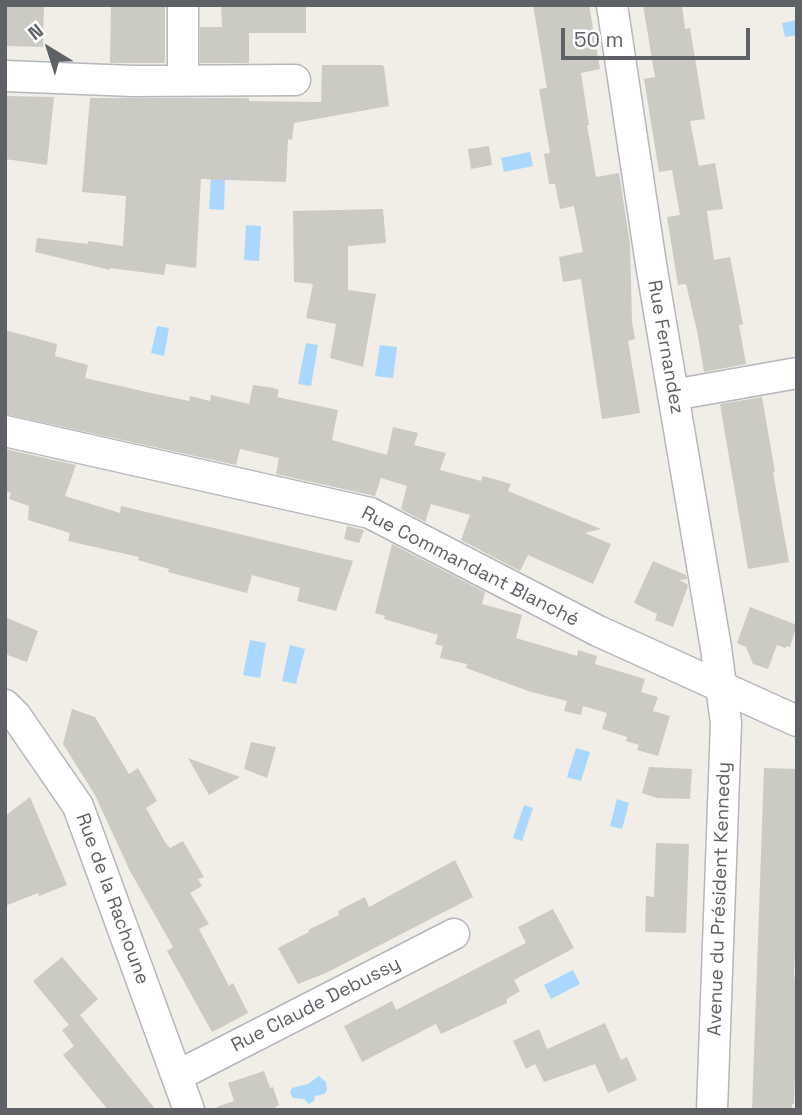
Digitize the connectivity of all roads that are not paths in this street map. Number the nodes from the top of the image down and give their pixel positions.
1 (183, 5) edge
2 (612, 5) edge
3 (5, 76) edge
4 (295, 80) dead end
5 (183, 81) junction
6 (797, 373) edge
7 (673, 395) junction
8 (5, 431) edge
9 (722, 688) junction
10 (5, 705) edge
11 (797, 721) edge
12 (454, 934) dead end
13 (177, 1076) junction
14 (189, 1110) edge
15 (712, 1110) edge

1 - 5 street
2 - 7 street, Rue Fernandez
3 - 5 street
4 - 5 street
6 - 7 street
7 - 9 street, Rue Fernandez
8 - 9 street, Rue Commandant Blanché
9 - 11 street, Rue Commandant Blanché
9 - 15 street, Avenue du Président Kennedy
10 - 13 street, Rue de la Rachoune
12 - 13 street, Rue Claude Debussy
13 - 14 street, Rue de la Rachoune

